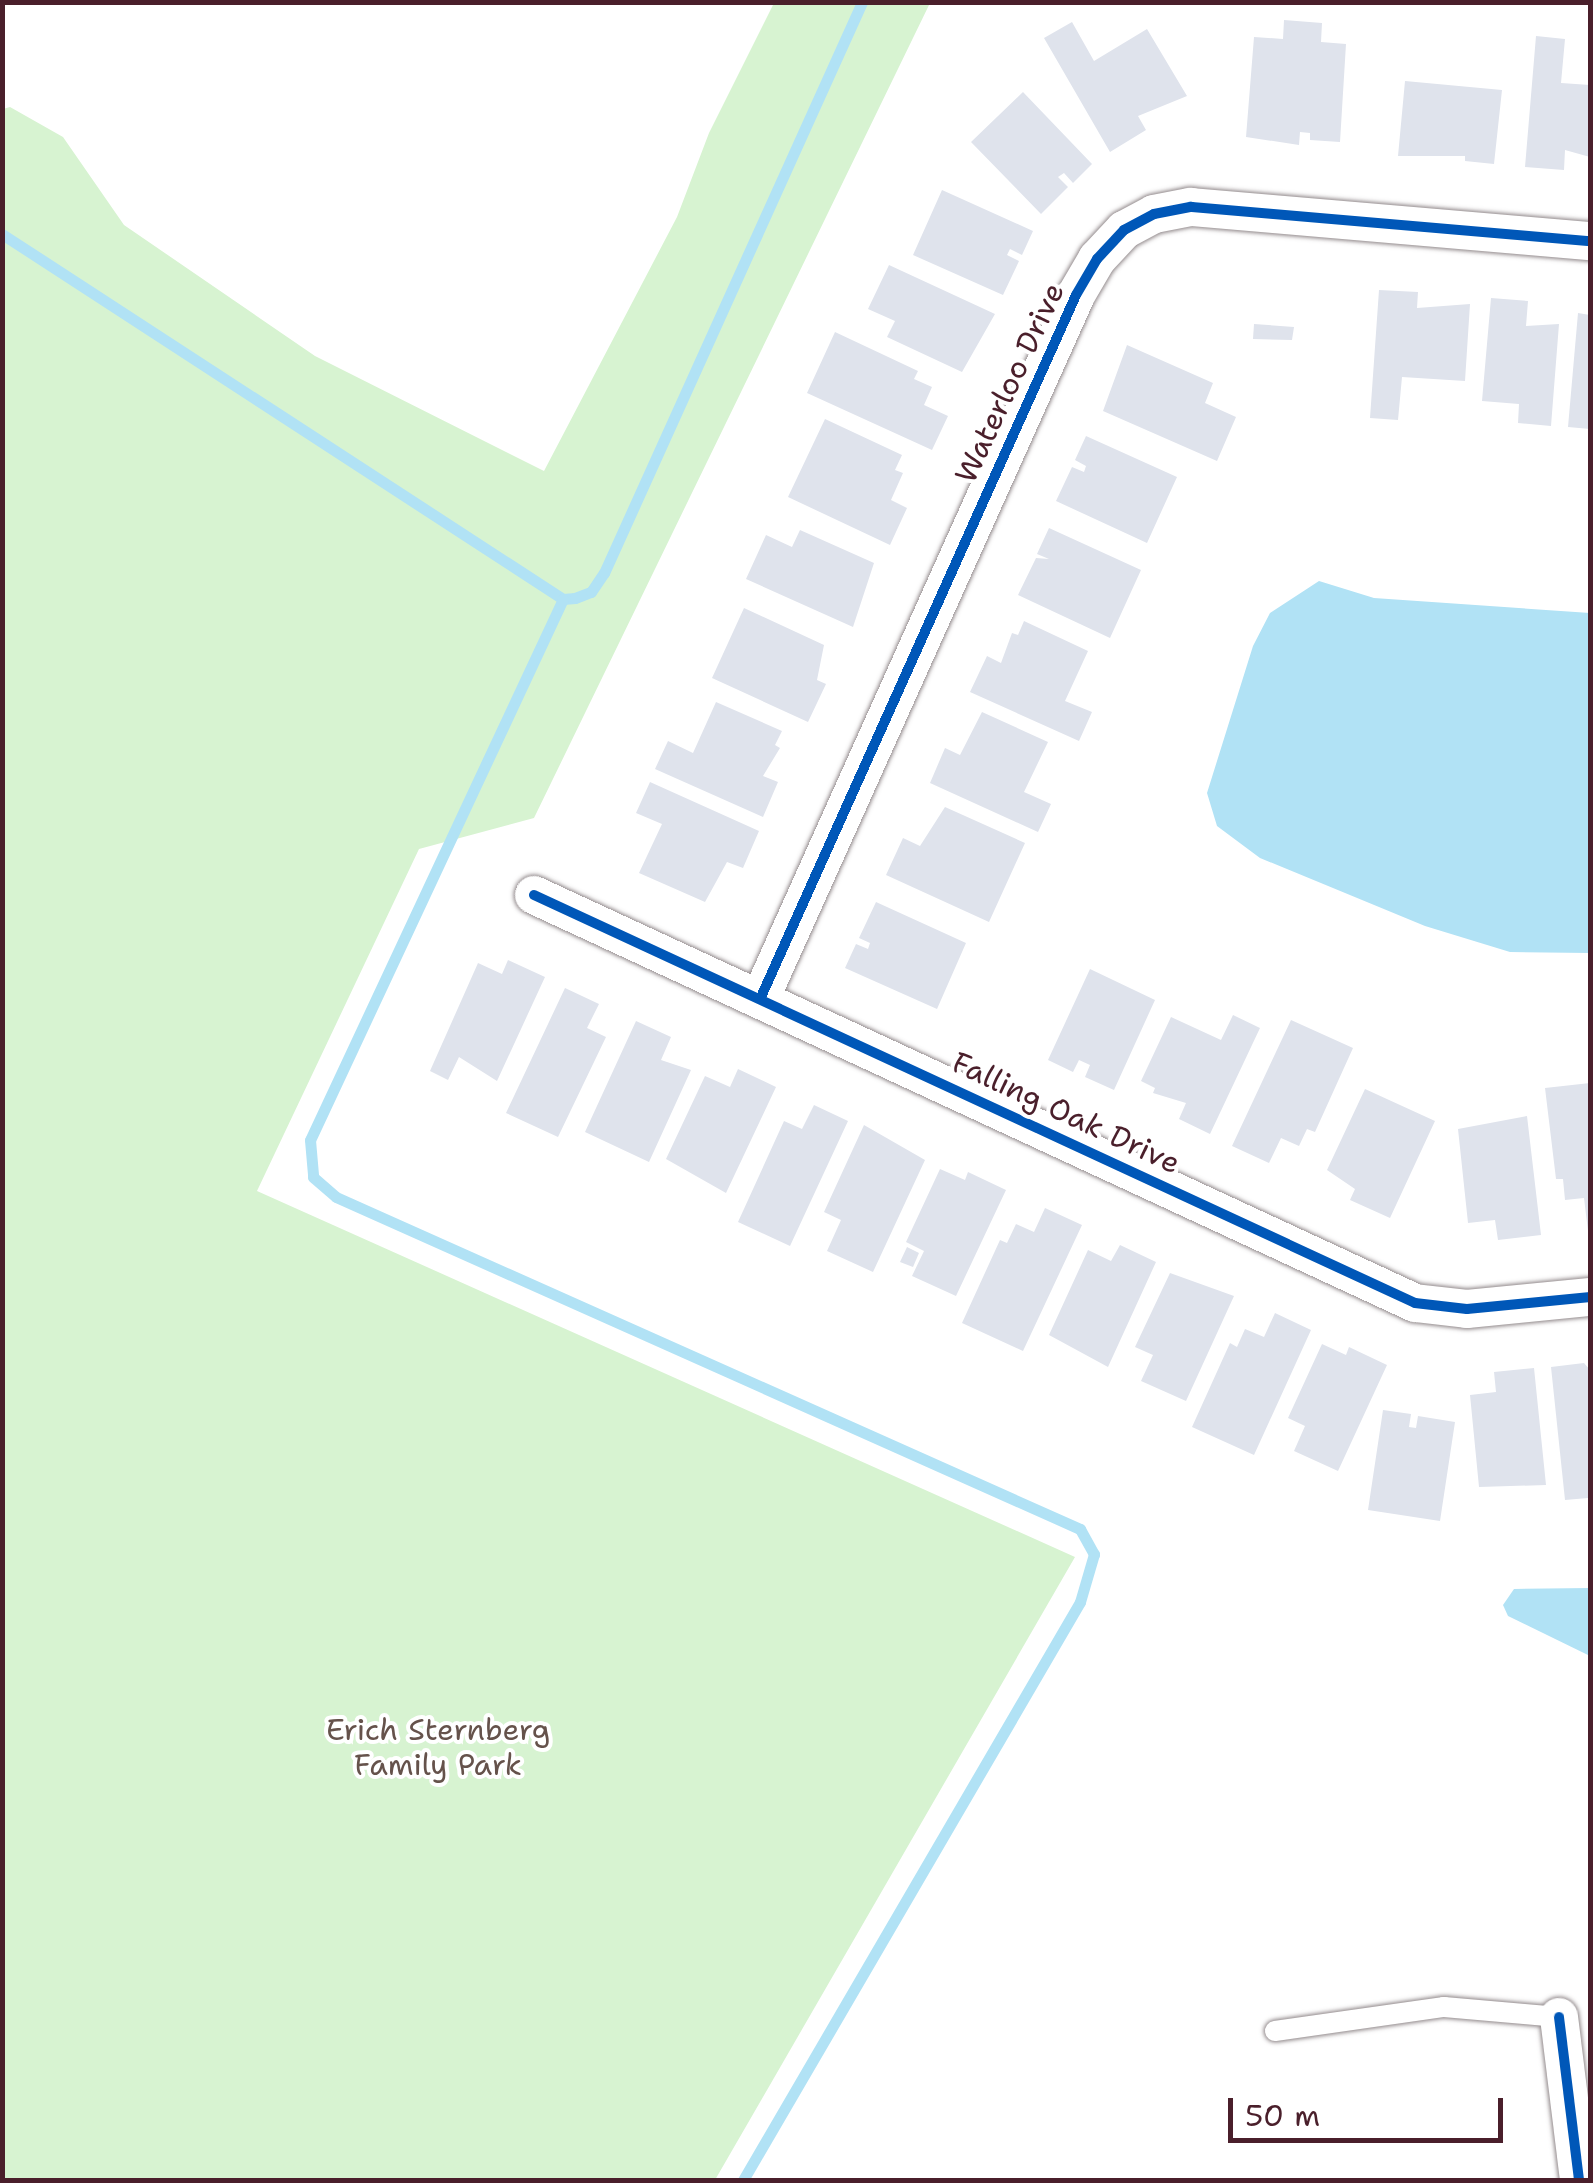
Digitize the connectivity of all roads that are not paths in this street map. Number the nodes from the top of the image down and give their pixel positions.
1 (1590, 241) edge
2 (534, 895) dead end
3 (761, 997) junction
4 (1590, 1297) edge
5 (1559, 2017) joint
6 (1275, 2032) dead end
7 (1579, 2180) edge

1 - 3 street, Waterloo Drive
2 - 3 street, Falling Oak Drive
3 - 4 street, Falling Oak Drive
5 - 6 lane
5 - 7 street

